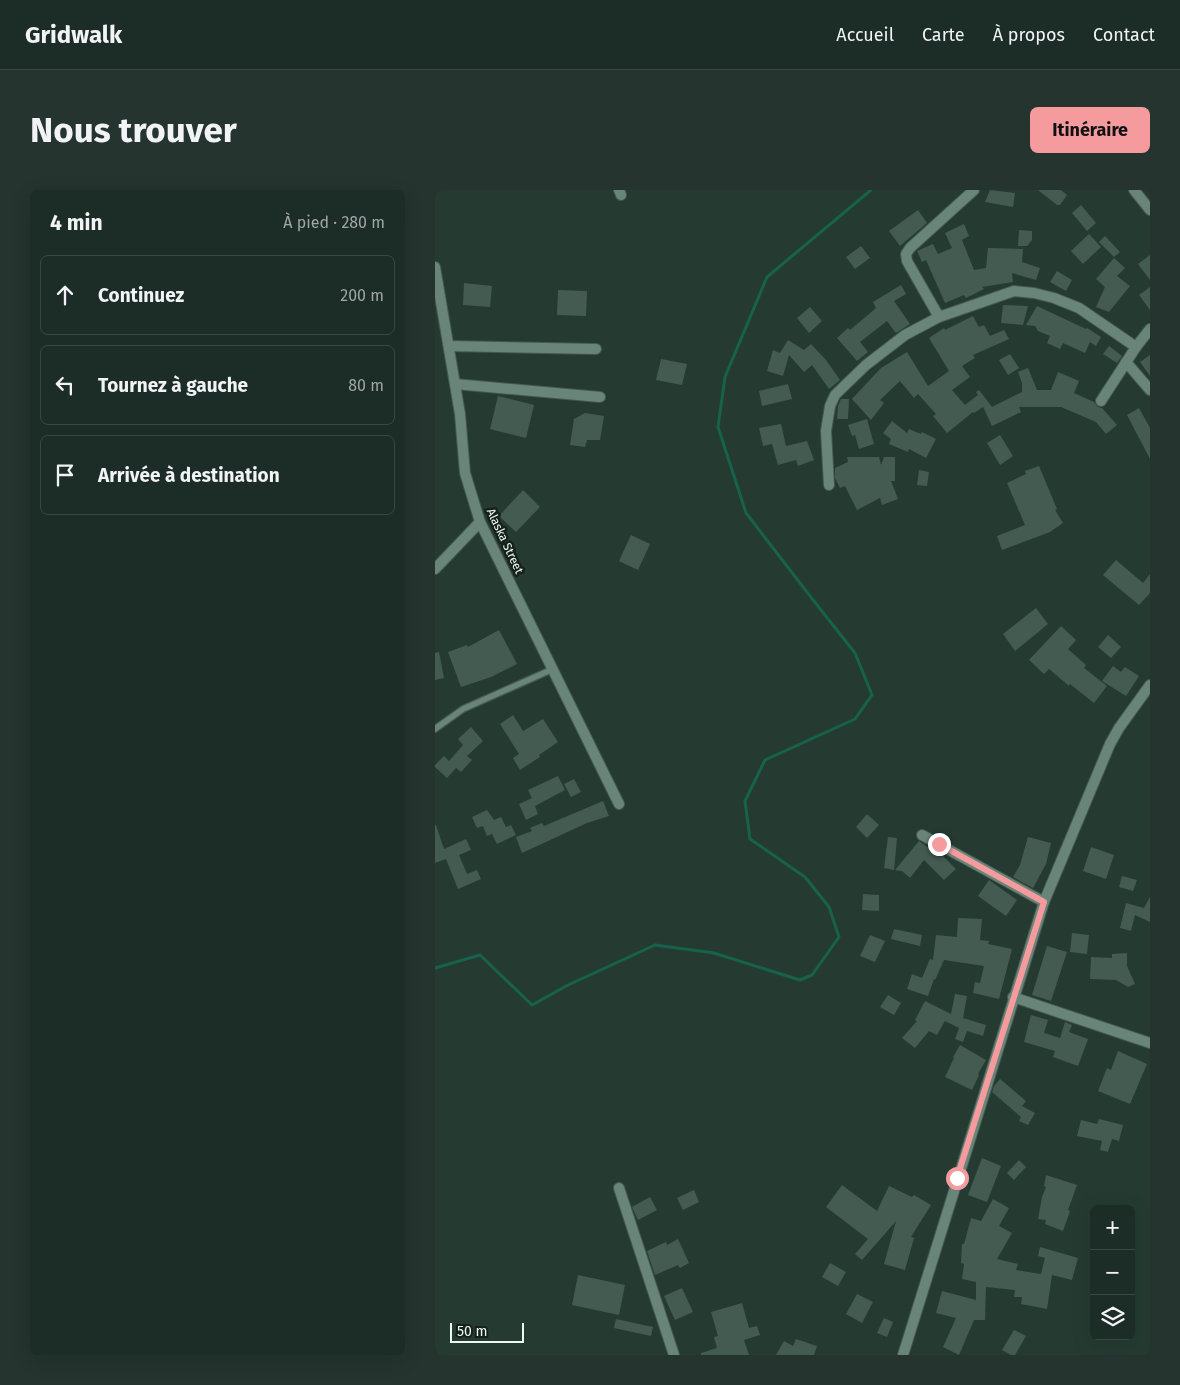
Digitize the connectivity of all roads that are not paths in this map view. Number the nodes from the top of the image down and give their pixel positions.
1 (973, 190) edge
2 (1134, 190) edge
3 (1150, 210) edge
4 (435, 267) edge
5 (939, 317) junction
6 (1150, 330) edge
7 (449, 346) junction
8 (1136, 348) junction
9 (596, 349) dead end
10 (1127, 362) junction
11 (455, 384) junction
12 (1150, 390) edge
13 (600, 397) dead end
14 (1101, 401) dead end
15 (829, 485) dead end
16 (480, 522) junction
17 (435, 569) edge
18 (553, 669) junction
19 (1150, 685) edge
20 (435, 729) edge
21 (619, 804) dead end
22 (922, 835) dead end
23 (1044, 902) junction
24 (1013, 997) junction
25 (1150, 1043) edge
26 (619, 1188) dead end
27 (674, 1355) edge
28 (903, 1355) edge

1 - 5 street
2 - 3 street
4 - 7 street, Alaska Street
5 - 8 street
5 - 15 street
6 - 8 street
7 - 9 street
7 - 11 street, Alaska Street
8 - 10 street
10 - 12 street
10 - 14 street
11 - 13 street
11 - 16 street, Alaska Street
16 - 17 street
16 - 18 street, Alaska Street
18 - 20 lane
18 - 21 street, Alaska Street
19 - 23 street
22 - 23 street
23 - 24 street
24 - 25 street
24 - 28 street
26 - 27 street

